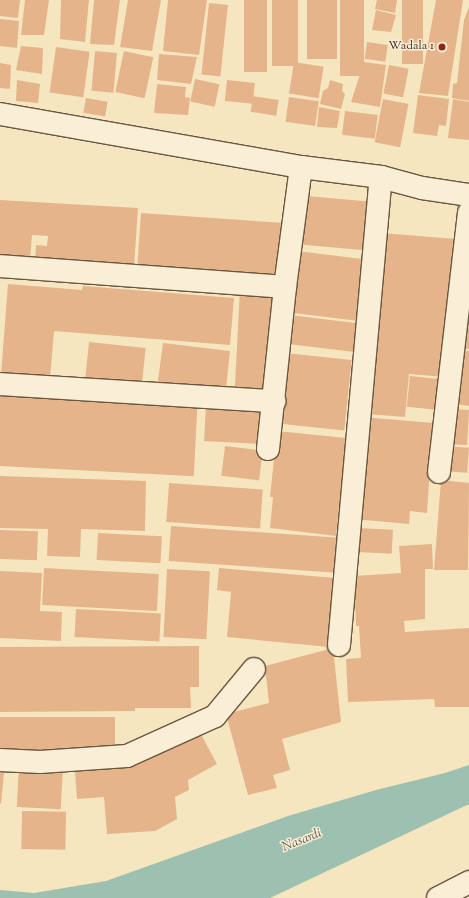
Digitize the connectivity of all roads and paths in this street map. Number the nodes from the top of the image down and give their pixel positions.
1 (0, 114) edge
2 (301, 167) junction
3 (381, 177) junction
4 (469, 195) edge
5 (469, 213) edge
6 (0, 266) edge
7 (285, 287) junction
8 (0, 384) edge
9 (274, 401) junction
10 (268, 449) dead end
11 (439, 472) dead end
12 (339, 645) dead end
13 (254, 669) dead end
14 (0, 760) edge
15 (469, 882) edge
16 (438, 898) edge

1 - 2 street
2 - 3 street
2 - 7 street
3 - 4 street
3 - 12 street
5 - 11 street
6 - 7 street
7 - 9 street
8 - 9 street
9 - 10 street
13 - 14 street
15 - 16 street

